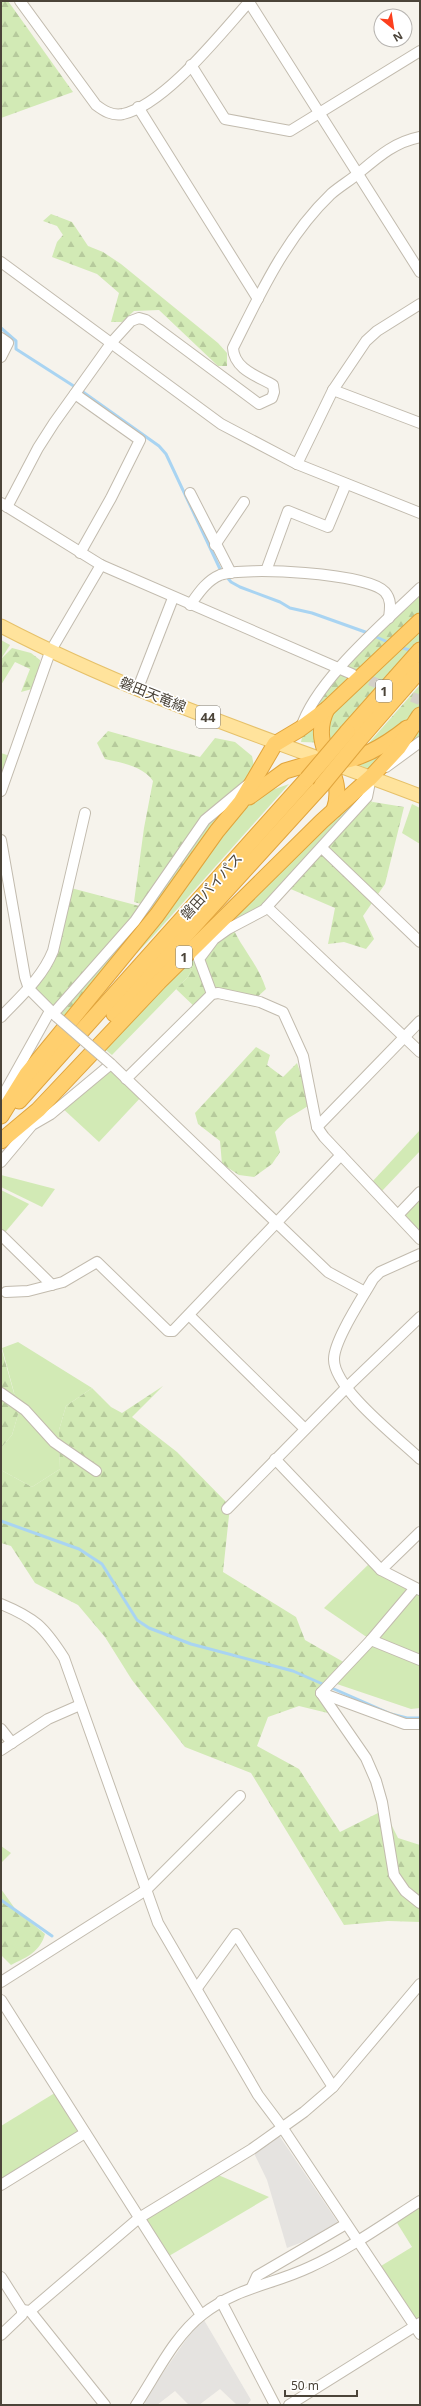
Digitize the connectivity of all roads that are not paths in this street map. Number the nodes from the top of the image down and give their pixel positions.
1 (20, 1) edge
2 (250, 2) edge
3 (420, 51) edge
4 (191, 65) junction
5 (138, 107) junction
6 (319, 114) junction
7 (420, 137) edge
8 (358, 173) junction
9 (1, 262) edge
10 (420, 272) edge
11 (258, 298) junction
12 (420, 304) edge
13 (1, 338) edge
14 (112, 342) junction
15 (1, 357) edge
16 (333, 390) junction
17 (75, 394) junction
18 (420, 423) edge
19 (297, 464) junction
20 (346, 484) junction
21 (190, 493) dead end
22 (244, 502) dead end
23 (4, 505) edge
24 (420, 513) edge
25 (215, 545) junction
26 (80, 553) junction
27 (101, 565) junction
28 (266, 571) junction
29 (226, 574) junction
30 (420, 588) edge
31 (173, 598) junction
32 (190, 605) junction
33 (389, 618) junction
34 (420, 621) edge
35 (1, 626) edge
36 (420, 650) edge
37 (50, 652) junction
38 (339, 669) junction
39 (420, 670) edge
40 (352, 674) tunnel mouth
41 (138, 688) junction
42 (327, 709) junction
43 (417, 719) edge
44 (300, 729) junction
45 (353, 736) junction
46 (420, 742) edge
47 (275, 744) junction
48 (325, 761) junction
49 (371, 777) junction
50 (256, 779) junction
51 (1, 791) edge
52 (420, 796) edge
53 (242, 802) junction
54 (334, 810) junction
55 (85, 813) dead end
56 (1, 840) edge
57 (322, 848) junction
58 (267, 907) junction
59 (420, 942) edge
60 (29, 988) junction
61 (212, 994) junction
62 (53, 1014) junction
63 (1, 1017) edge
64 (420, 1021) edge
65 (404, 1037) junction
66 (420, 1052) edge
67 (111, 1064) junction
68 (126, 1079) junction
69 (1, 1100) edge
70 (1, 1116) edge
71 (1, 1121) edge
72 (317, 1127) junction
73 (1, 1140) edge
74 (341, 1155) junction
75 (1, 1162) edge
76 (420, 1192) edge
77 (398, 1215) junction
78 (275, 1223) junction
79 (1, 1235) edge
80 (420, 1238) edge
81 (420, 1254) edge
82 (52, 1285) junction
83 (6, 1292) dead end
84 (365, 1292) junction
85 (189, 1315) junction
86 (420, 1317) edge
87 (345, 1388) junction
88 (1, 1393) edge
89 (306, 1429) junction
90 (420, 1458) edge
91 (275, 1459) junction
92 (96, 1471) dead end
93 (227, 1509) dead end
94 (420, 1532) edge
95 (381, 1570) junction
96 (417, 1589) edge
97 (1, 1604) edge
98 (371, 1640) junction
99 (420, 1660) edge
100 (321, 1693) junction
101 (80, 1705) junction
102 (420, 1724) edge
103 (1, 1728) edge
104 (12, 1743) junction
105 (1, 1750) edge
106 (240, 1796) dead end
107 (146, 1890) junction
108 (420, 1903) edge
109 (1, 1982) edge
110 (420, 1984) edge
111 (197, 1988) junction
112 (1, 2000) edge
113 (333, 2087) junction
114 (282, 2127) junction
115 (85, 2133) junction
116 (1, 2185) edge
117 (420, 2201) edge
118 (139, 2218) junction
119 (346, 2224) junction
120 (358, 2242) junction
121 (1, 2277) edge
122 (252, 2287) junction
123 (221, 2302) junction
124 (26, 2310) junction
125 (201, 2315) junction
126 (418, 2328) edge
127 (1, 2335) edge
128 (104, 2405) edge
129 (136, 2405) edge
130 (275, 2405) edge
131 (289, 2405) edge

1 - 5 street
2 - 4 street
2 - 6 street
3 - 6 street
4 - 5 street
4 - 6 street
5 - 11 street
6 - 8 street
7 - 8 street
8 - 10 street
8 - 11 street
9 - 14 street
11 - 14 street
12 - 16 street
13 - 15 street
14 - 17 street
14 - 19 street
16 - 18 street
16 - 19 street
17 - 23 street
17 - 26 street
19 - 20 street
20 - 24 street
20 - 28 street
21 - 25 street
22 - 25 street
23 - 26 street
25 - 29 street
26 - 27 street
27 - 31 street
27 - 37 street
28 - 29 street
28 - 33 street
29 - 32 street
30 - 33 street
31 - 32 street
31 - 41 street
32 - 38 street
33 - 38 street
34 - 42 highway
35 - 37 main road, 磐田天竜線 / 44
36 - 45 highway, 磐田バイパス / 1
37 - 41 main road, 磐田天竜線 / 44
37 - 51 street
38 - 40 street
38 - 44 street
39 - 45 highway, 磐田バイパス / 1
41 - 47 main road, 磐田天竜線 / 44
42 - 44 highway
42 - 48 highway
43 - 48 highway
43 - 49 highway, 1
44 - 47 highway
45 - 71 highway, 磐田バイパス / 1, bridge
45 - 73 highway, 磐田バイパス / 1, bridge
46 - 49 street
47 - 48 main road, 磐田天竜線 / 44
47 - 50 highway
48 - 49 main road, 磐田天竜線 / 44
48 - 53 highway
48 - 54 highway
49 - 52 main road, 磐田天竜線 / 44
49 - 54 highway, 1
49 - 57 street
50 - 53 highway
50 - 62 street
53 - 70 highway
54 - 73 highway, 1
55 - 60 street
56 - 60 street
57 - 58 street
57 - 59 street
58 - 61 street
58 - 65 street
60 - 62 street
60 - 63 street
61 - 68 street
61 - 72 street
62 - 67 street, bridge
62 - 69 street
64 - 65 street
65 - 66 street
65 - 72 street
67 - 68 street
67 - 75 street
68 - 78 street
72 - 74 street
74 - 77 street
74 - 78 street
76 - 77 street
77 - 80 street
78 - 84 street
78 - 85 street
79 - 82 street
81 - 84 street
82 - 83 street
82 - 85 street
84 - 87 street
85 - 89 street
86 - 87 street
87 - 89 street
87 - 90 street
88 - 92 street
89 - 91 street
91 - 93 street
91 - 95 street
94 - 95 street
95 - 96 street
96 - 98 street
97 - 101 street
98 - 99 street
98 - 100 street
100 - 102 street
100 - 108 street
101 - 104 street
101 - 107 street
103 - 104 street
104 - 105 street
106 - 107 street
107 - 109 street
107 - 111 street
110 - 113 street
111 - 113 street
111 - 114 street
112 - 115 street
113 - 114 street
114 - 118 street
114 - 119 street
115 - 116 street
115 - 118 street
117 - 120 street
118 - 124 street
118 - 125 street
119 - 120 street
119 - 122 street
120 - 122 street
120 - 126 street
121 - 124 street
122 - 123 street
123 - 125 street
123 - 130 street
124 - 127 street
124 - 128 street
125 - 129 street
126 - 131 street

